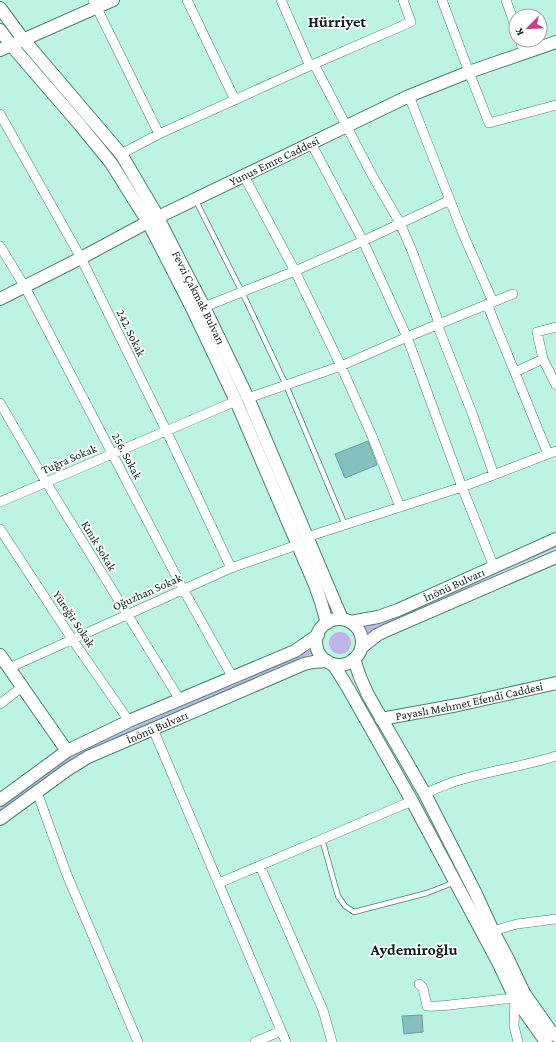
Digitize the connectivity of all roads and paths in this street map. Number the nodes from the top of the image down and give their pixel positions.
1 (113, 0) edge
2 (187, 0) edge
3 (281, 0) edge
4 (402, 0) edge
5 (442, 0) edge
6 (95, 4) edge
7 (0, 8) edge
8 (0, 30) edge
9 (23, 39) junction
10 (556, 42) edge
11 (6, 47) edge
12 (522, 48) edge
13 (524, 53) junction
14 (312, 65) junction
15 (469, 72) junction
16 (409, 96) junction
17 (235, 100) junction
18 (556, 105) edge
19 (0, 114) edge
20 (346, 126) junction
21 (159, 134) junction
22 (311, 143) junction
23 (121, 154) junction
24 (244, 176) junction
25 (195, 199) junction
26 (450, 200) junction
27 (153, 220) junction
28 (400, 223) junction
29 (363, 241) junction
30 (0, 246) edge
31 (81, 258) junction
32 (295, 271) junction
33 (25, 287) junction
34 (242, 292) junction
35 (513, 294) dead end
36 (0, 299) edge
37 (490, 303) junction
38 (204, 307) junction
39 (438, 324) junction
40 (556, 327) edge
41 (407, 337) junction
42 (549, 363) edge
43 (341, 366) junction
44 (515, 372) junction
45 (286, 385) junction
46 (556, 385) edge
47 (248, 398) junction
48 (236, 401) junction
49 (0, 403) edge
50 (166, 430) junction
51 (552, 453) edge
52 (112, 454) junction
53 (494, 475) junction
54 (46, 482) junction
55 (462, 487) junction
56 (0, 502) edge
57 (400, 507) junction
58 (345, 525) junction
59 (0, 529) edge
60 (307, 537) junction
61 (556, 539) edge
62 (297, 545) junction
63 (556, 558) edge
64 (494, 567) junction
65 (231, 568) junction
66 (183, 589) junction
67 (127, 615) junction
68 (346, 620) junction
69 (327, 623) junction
70 (318, 634) junction
71 (72, 639) junction
72 (362, 647) junction
73 (0, 655) edge
74 (354, 659) junction
75 (330, 663) junction
76 (9, 668) junction
77 (232, 678) junction
78 (556, 684) edge
79 (22, 687) junction
80 (180, 700) junction
81 (0, 704) edge
82 (382, 719) junction
83 (129, 721) junction
84 (153, 729) junction
85 (67, 751) junction
86 (556, 756) edge
87 (37, 792) junction
88 (425, 794) junction
89 (0, 800) edge
90 (412, 801) junction
91 (0, 819) edge
92 (322, 839) junction
93 (260, 866) junction
94 (455, 882) junction
95 (218, 883) junction
96 (556, 918) edge
97 (493, 931) junction
98 (419, 984) dead end
99 (515, 998) junction
100 (281, 1031) junction
101 (552, 1034) edge
102 (138, 1042) edge
103 (255, 1042) edge
104 (286, 1042) edge
105 (332, 1042) edge
106 (518, 1042) edge

1 - 6 street
2 - 17 street
3 - 14 street
4 - 14 street
5 - 15 street
6 - 9 street
6 - 21 street
7 - 9 street, Fevzi Çakmak Bulvarı
8 - 11 street, Fevzi Çakmak Bulvarı
9 - 11 street
9 - 23 street, Fevzi Çakmak Bulvarı
10 - 13 street, Yunus Emre Caddesi
11 - 27 street, Fevzi Çakmak Bulvarı
12 - 13 street
13 - 15 street, Yunus Emre Caddesi
14 - 17 street
14 - 20 street
15 - 16 street, Yunus Emre Caddesi
15 - 18 street
16 - 20 street, Yunus Emre Caddesi
16 - 26 street
17 - 21 street
19 - 31 street, 242. Sokak
20 - 22 street, Yunus Emre Caddesi
20 - 28 street
21 - 23 street
22 - 24 street, Yunus Emre Caddesi
22 - 29 street
23 - 27 street, Fevzi Çakmak Bulvarı
24 - 25 street, Yunus Emre Caddesi
24 - 32 street
25 - 27 street, Yunus Emre Caddesi
25 - 34 lane
26 - 28 street
26 - 37 street
27 - 31 street, Yunus Emre Caddesi
27 - 38 street, Fevzi Çakmak Bulvarı
27 - 48 street, Fevzi Çakmak Bulvarı
28 - 29 street
28 - 39 street
29 - 32 street
29 - 41 street
30 - 33 street, 256. Sokak
31 - 33 street, Yunus Emre Caddesi
31 - 50 street, 242. Sokak
32 - 34 street
32 - 43 street
33 - 36 street, Yunus Emre Caddesi
33 - 52 street, 256. Sokak
34 - 38 street
34 - 45 lane
35 - 37 street
37 - 39 street
37 - 44 street
38 - 47 street, Fevzi Çakmak Bulvarı
39 - 41 street
39 - 53 street
40 - 42 street
41 - 43 street
41 - 55 street
42 - 44 street
42 - 46 street
43 - 45 street
43 - 57 street
44 - 51 street
45 - 47 street
45 - 58 lane
47 - 60 street, Fevzi Çakmak Bulvarı
48 - 50 street, Tuğra Sokak
48 - 62 street, Fevzi Çakmak Bulvarı
49 - 54 street, Kınık Sokak
50 - 52 street, Tuğra Sokak
50 - 65 street, 242. Sokak
51 - 53 street
52 - 54 street, Tuğra Sokak
52 - 66 street, 256. Sokak
53 - 55 street
54 - 56 street, Tuğra Sokak
54 - 67 street, Kınık Sokak
55 - 57 street
55 - 64 street
57 - 58 street
58 - 60 street
59 - 71 street, Yüreğir Sokak
60 - 68 street, Fevzi Çakmak Bulvarı
61 - 64 street, İnönü Bulvarı
62 - 65 street, Oğuzhan Sokak
62 - 69 street, Fevzi Çakmak Bulvarı
63 - 72 street
64 - 68 street, İnönü Bulvarı
65 - 66 street, Oğuzhan Sokak
66 - 67 street, Oğuzhan Sokak
66 - 77 street, 256. Sokak
67 - 71 street, Oğuzhan Sokak
67 - 80 street, Kınık Sokak
68 - 69 street
68 - 72 street
69 - 70 street
70 - 75 street
70 - 77 street, İnönü Bulvarı
71 - 76 street, Oğuzhan Sokak
71 - 83 street, Yüreğir Sokak
72 - 74 street
73 - 76 street
74 - 75 street
74 - 82 street
75 - 84 street, İnönü Bulvarı
75 - 90 street
76 - 79 street
77 - 80 street, İnönü Bulvarı
78 - 82 street, Payaslı Mehmet Efendi Caddesi
79 - 81 street
79 - 85 street
80 - 83 street, İnönü Bulvarı
82 - 88 street
83 - 85 street, İnönü Bulvarı
84 - 87 street, İnönü Bulvarı
84 - 95 street
85 - 89 street, İnönü Bulvarı
86 - 88 street
87 - 91 street, İnönü Bulvarı
87 - 102 street
88 - 97 street
90 - 92 street
90 - 94 street
92 - 93 street
92 - 94 lane
93 - 95 street
93 - 105 street
94 - 99 street
95 - 100 street
96 - 97 street
97 - 101 street
98 - 99 street
99 - 101 street
99 - 106 street
100 - 103 street
100 - 104 street

